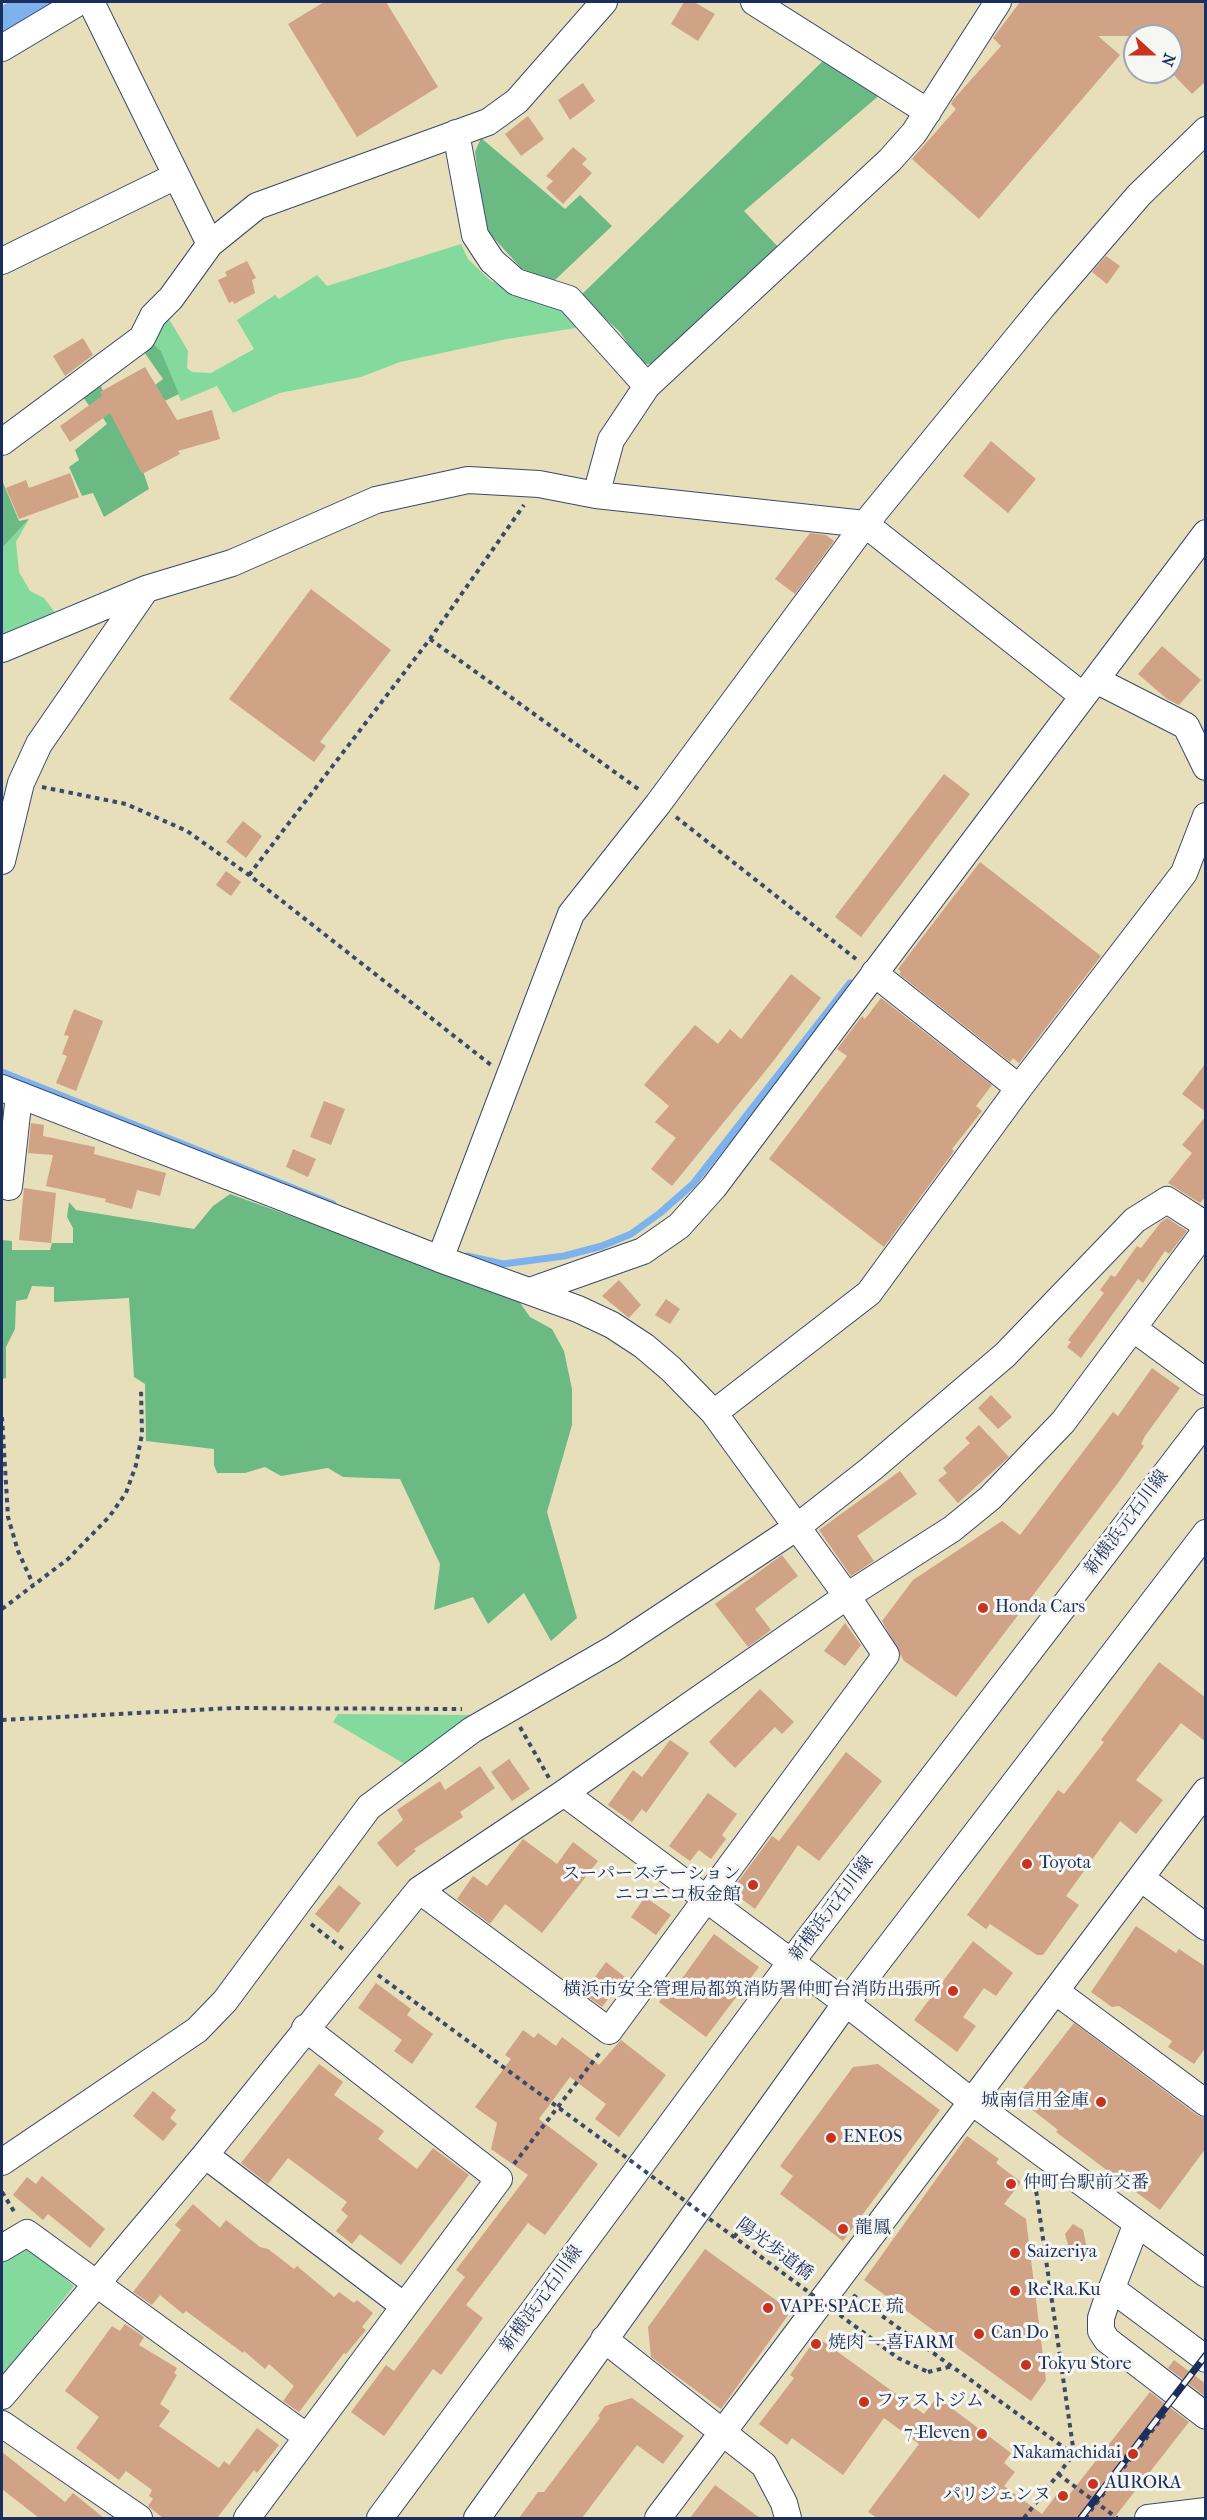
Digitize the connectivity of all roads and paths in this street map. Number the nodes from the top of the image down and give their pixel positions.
1 (79, 2) edge
2 (91, 2) edge
3 (604, 2) edge
4 (754, 2) edge
5 (998, 2) edge
6 (2, 48) edge
7 (928, 112) junction
8 (1206, 130) edge
9 (456, 134) junction
10 (176, 176) junction
11 (210, 244) junction
12 (2, 261) edge
13 (647, 386) junction
14 (2, 442) edge
15 (539, 484) junction
16 (596, 495) junction
17 (865, 524) junction
18 (1206, 533) edge
19 (146, 589) junction
20 (430, 639) junction
21 (2, 649) edge
22 (1090, 688) junction
23 (1206, 767) edge
24 (21, 783) junction
25 (658, 804) junction
26 (1206, 816) edge
27 (2, 861) edge
28 (249, 875) junction
29 (874, 973) junction
30 (508, 1078) junction
31 (1019, 1088) junction
32 (10, 1091) edge
33 (16, 1177) dead end
34 (1206, 1225) edge
35 (1206, 1230) edge
36 (443, 1249) junction
37 (530, 1291) junction
38 (1134, 1329) junction
39 (1206, 1382) edge
40 (141, 1390) dead end
41 (714, 1413) junction
42 (2, 1417) edge
43 (1206, 1421) edge
44 (797, 1527) junction
45 (1206, 1533) edge
46 (33, 1584) junction
47 (847, 1596) junction
48 (2, 1609) edge
49 (509, 1706) junction
50 (471, 1709) dead end
51 (2, 1720) edge
52 (1206, 1791) edge
53 (564, 1793) junction
54 (1141, 1878) junction
55 (419, 1890) junction
56 (706, 1899) junction
57 (308, 1922) dead end
58 (1206, 1927) edge
59 (360, 1962) junction
60 (791, 1962) junction
61 (1066, 1999) dead end
62 (846, 2003) junction
63 (305, 2028) junction
64 (609, 2031) junction
65 (971, 2101) junction
66 (1206, 2103) edge
67 (558, 2107) junction
68 (205, 2155) junction
69 (2, 2162) edge
70 (1034, 2173) dead end
71 (499, 2179) junction
72 (14, 2213) edge
73 (1137, 2223) junction
74 (734, 2237) junction
75 (770, 2245) dead end
76 (2, 2248) edge
77 (1206, 2274) edge
78 (94, 2284) junction
79 (1112, 2289) junction
80 (848, 2291) dead end
81 (405, 2306) junction
82 (604, 2338) junction
83 (1206, 2359) edge
84 (953, 2366) junction
85 (2, 2396) edge
86 (1168, 2411) dead end
87 (1206, 2416) edge
88 (2, 2424) edge
89 (723, 2433) junction
90 (307, 2437) junction
91 (1074, 2454) junction
92 (1058, 2475) junction
93 (1097, 2504) junction
94 (1206, 2511) edge
95 (139, 2518) edge
96 (247, 2518) edge
97 (380, 2518) edge
98 (477, 2518) edge
99 (658, 2518) edge
100 (788, 2518) edge
101 (1024, 2518) edge
102 (1086, 2518) edge
103 (1117, 2518) edge
104 (1148, 2518) edge

1 - 6 street
2 - 10 street
3 - 9 street
4 - 7 street
5 - 7 street
7 - 13 street
8 - 17 street
9 - 11 street
9 - 13 street
10 - 11 street
10 - 12 street
11 - 14 street
13 - 16 street
15 - 16 street
15 - 19 street
15 - 20 path
16 - 17 street
17 - 22 street
17 - 25 street
18 - 22 street
19 - 21 street
19 - 24 street
20 - 25 path
20 - 28 path
22 - 23 street
22 - 29 street
24 - 27 street
24 - 28 path
25 - 29 path
25 - 30 street
26 - 31 street
28 - 30 path
29 - 31 street
29 - 37 street
30 - 36 street
31 - 41 street
32 - 33 street
32 - 36 street
34 - 44 street
35 - 38 street
36 - 37 street
37 - 41 street
38 - 39 street
38 - 47 street
40 - 46 path
41 - 44 street
42 - 46 path
43 - 60 street, 新横浜元石川線
44 - 47 street
44 - 49 street
45 - 62 street
46 - 48 path
47 - 53 street
47 - 56 street
49 - 53 path
49 - 69 street
50 - 51 path
52 - 54 street
53 - 55 street
53 - 56 street
54 - 58 street
54 - 65 street
55 - 59 street
55 - 64 street
56 - 60 street
56 - 64 street
57 - 59 path, 陽光歩道橋
59 - 63 street
59 - 67 path, 陽光歩道橋
60 - 62 street
60 - 97 street, 新横浜元石川線
61 - 66 street
62 - 65 street
62 - 82 street
63 - 68 street
63 - 71 street
64 - 67 path
65 - 73 street
65 - 89 street
67 - 71 path
67 - 74 path, 陽光歩道橋, bridge
68 - 78 street
68 - 81 street
70 - 91 path
71 - 81 street
72 - 76 street
72 - 78 street
73 - 77 street
73 - 79 street
74 - 75 path
74 - 84 path, 陽光歩道橋, bridge
78 - 85 street
78 - 90 street
79 - 83 street
79 - 87 street
80 - 84 path
81 - 90 street
82 - 89 street
82 - 98 street
84 - 91 path
86 - 93 path
88 - 95 street
89 - 99 street
89 - 100 street
90 - 96 street
91 - 92 path
92 - 93 path
92 - 101 path
93 - 102 path
93 - 103 path
94 - 104 street

